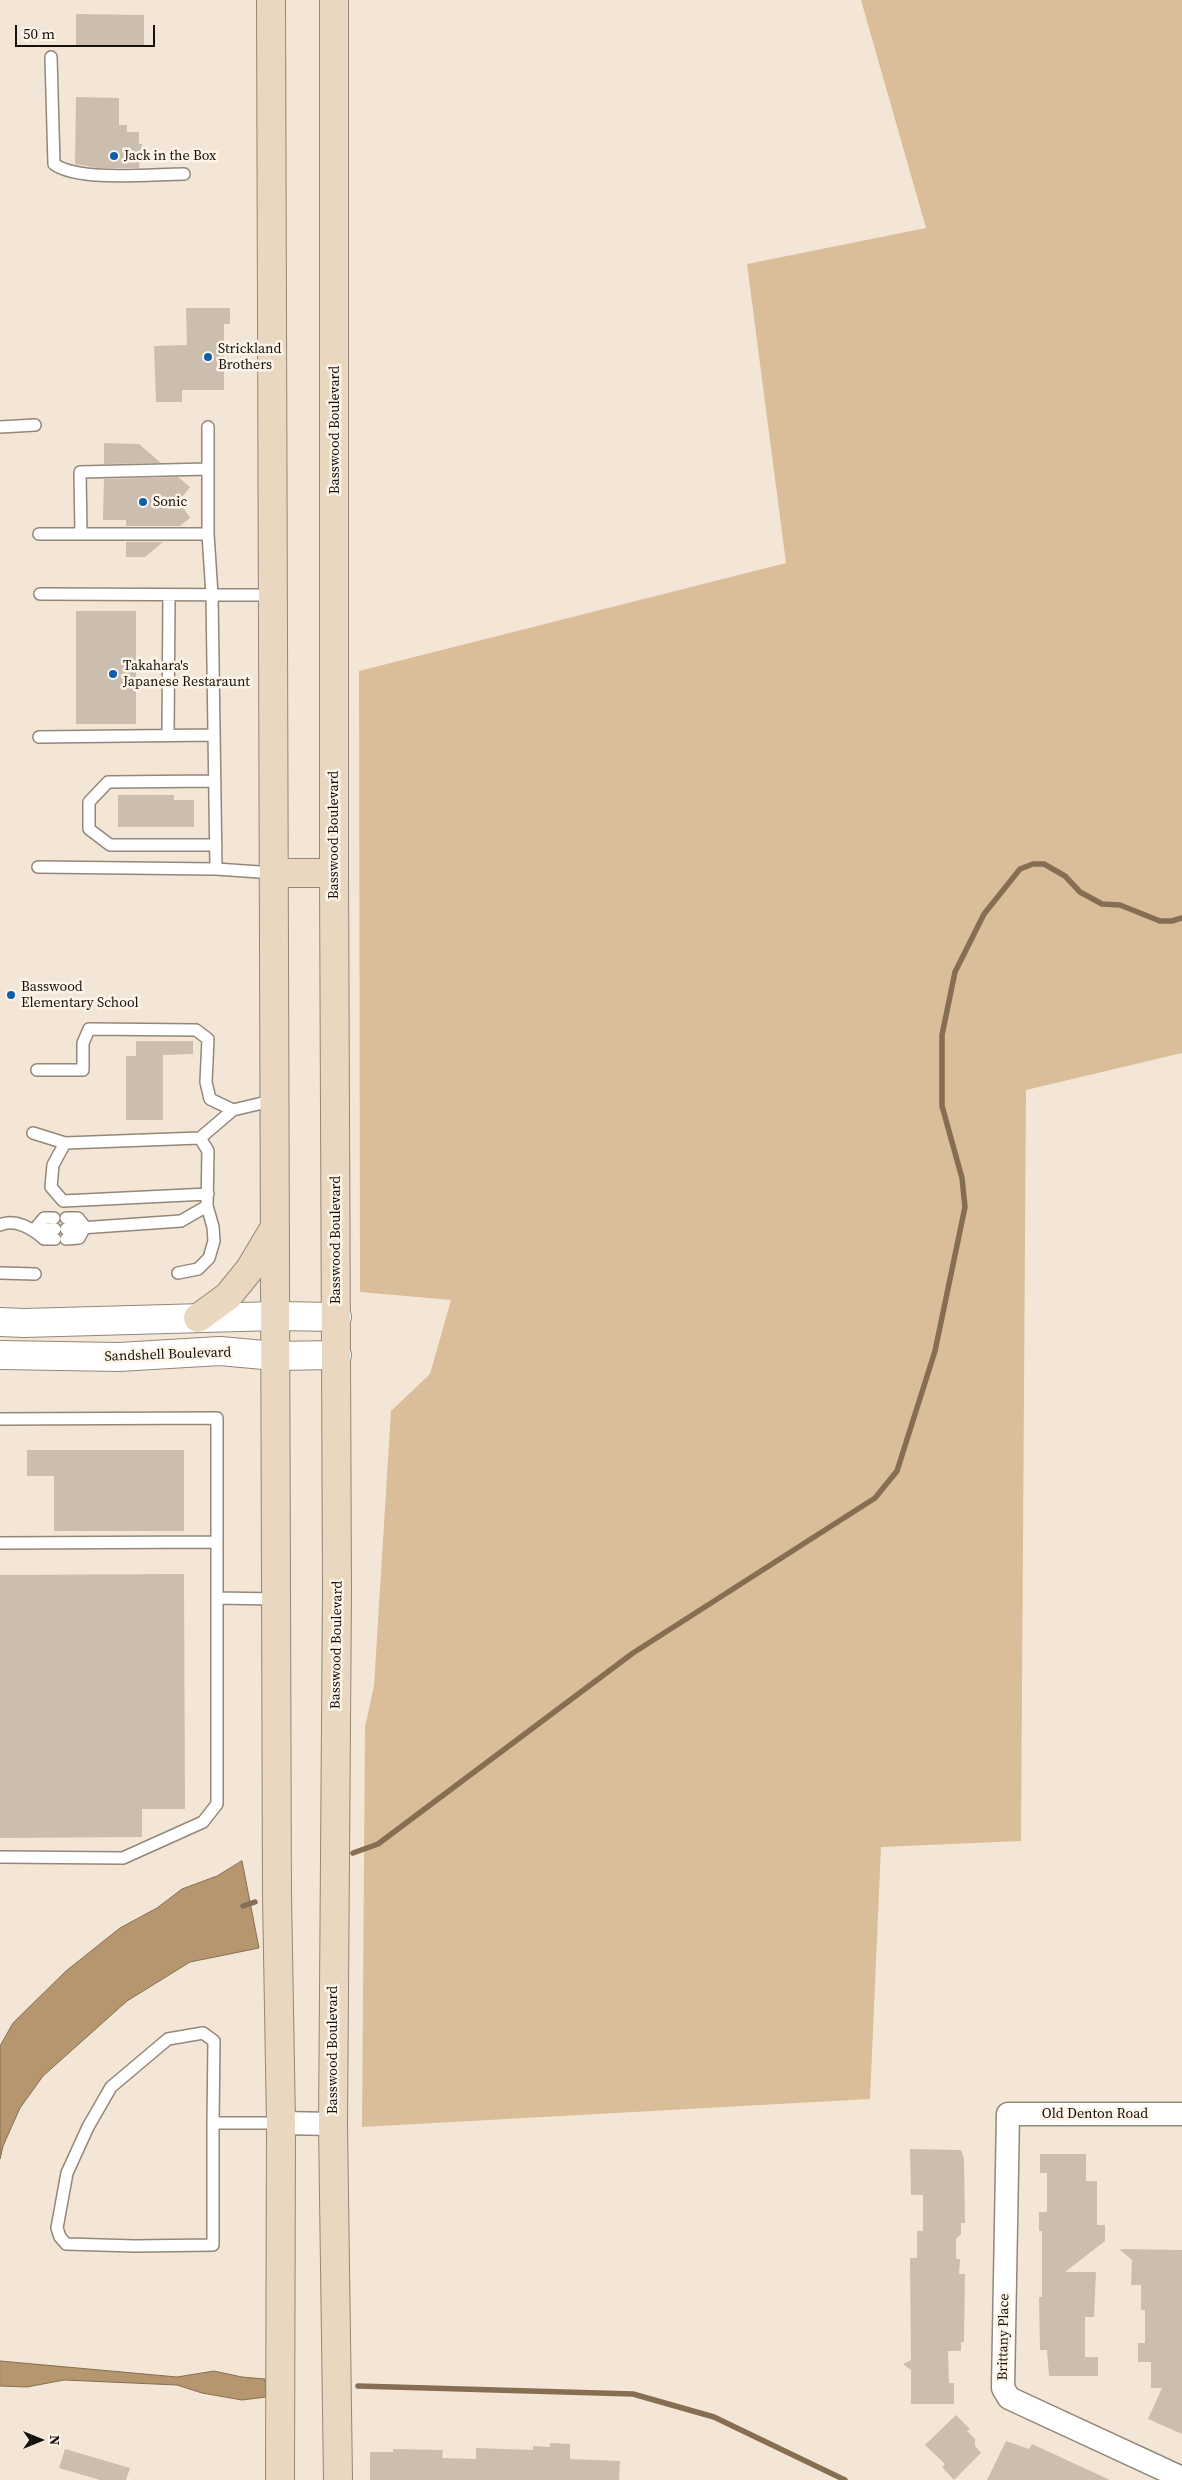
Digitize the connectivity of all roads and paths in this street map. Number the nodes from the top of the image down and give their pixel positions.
1 (271, 0) edge
2 (334, 0) edge
3 (50, 57) dead end
4 (184, 174) dead end
5 (35, 425) dead end
6 (0, 427) edge
7 (208, 428) dead end
8 (208, 469) junction
9 (39, 534) dead end
10 (81, 534) junction
11 (208, 534) junction
12 (40, 594) dead end
13 (169, 595) junction
14 (212, 595) junction
15 (273, 595) junction
16 (168, 735) junction
17 (214, 735) junction
18 (39, 737) dead end
19 (215, 781) junction
20 (216, 845) junction
21 (38, 867) dead end
22 (216, 869) junction
23 (274, 873) junction
24 (334, 873) junction
25 (37, 1070) dead end
26 (275, 1100) junction
27 (233, 1110) junction
28 (33, 1133) dead end
29 (200, 1138) junction
30 (66, 1143) junction
31 (208, 1194) junction
32 (207, 1206) junction
33 (0, 1225) edge
34 (275, 1226) junction
35 (60, 1229) junction
36 (34, 1230) junction
37 (0, 1273) edge
38 (178, 1273) dead end
39 (35, 1274) dead end
40 (276, 1316) junction
41 (337, 1317) junction
42 (198, 1318) junction
43 (0, 1322) edge
44 (0, 1355) edge
45 (337, 1355) junction
46 (275, 1356) junction
47 (0, 1419) edge
48 (217, 1542) junction
49 (0, 1543) edge
50 (217, 1598) junction
51 (276, 1599) junction
52 (0, 1857) edge
53 (1008, 2114) joint
54 (1182, 2114) edge
55 (213, 2122) junction
56 (281, 2123) junction
57 (333, 2124) junction
58 (1182, 2478) edge
59 (280, 2480) edge
60 (338, 2480) edge

1 - 15 main road
2 - 24 main road, Basswood Boulevard
3 - 4 lane
5 - 6 lane
7 - 8 lane
8 - 10 lane
8 - 11 lane
9 - 10 lane
10 - 11 lane
11 - 14 lane
12 - 13 lane
13 - 14 lane
13 - 16 lane
14 - 15 lane
14 - 17 lane
15 - 23 main road
16 - 17 lane
16 - 18 lane
17 - 19 lane
19 - 20 lane
19 - 20 lane
20 - 22 lane
21 - 22 lane
22 - 23 lane
23 - 24 main road
23 - 26 main road
24 - 41 main road, Basswood Boulevard
25 - 27 lane
26 - 27 lane
26 - 34 main road
27 - 29 lane
28 - 30 lane
29 - 30 lane
29 - 31 lane
30 - 31 lane
31 - 32 lane
32 - 35 lane
32 - 38 lane
33 - 36 lane
34 - 40 main road
34 - 42 main road
35 - 36 lane
35 - 36 lane
37 - 39 lane
40 - 41 street
40 - 42 street
40 - 46 main road
41 - 45 main road, Basswood Boulevard
42 - 43 street
44 - 46 street, Sandshell Boulevard
45 - 46 street, Sandshell Boulevard
45 - 57 main road, Basswood Boulevard
46 - 51 main road
47 - 48 lane
48 - 49 lane
48 - 50 lane
50 - 51 lane
50 - 52 lane
51 - 56 main road
53 - 54 street, Old Denton Road
53 - 58 street, Brittany Place
55 - 55 lane
55 - 56 lane
56 - 57 street
56 - 59 main road
57 - 60 main road, Basswood Boulevard

